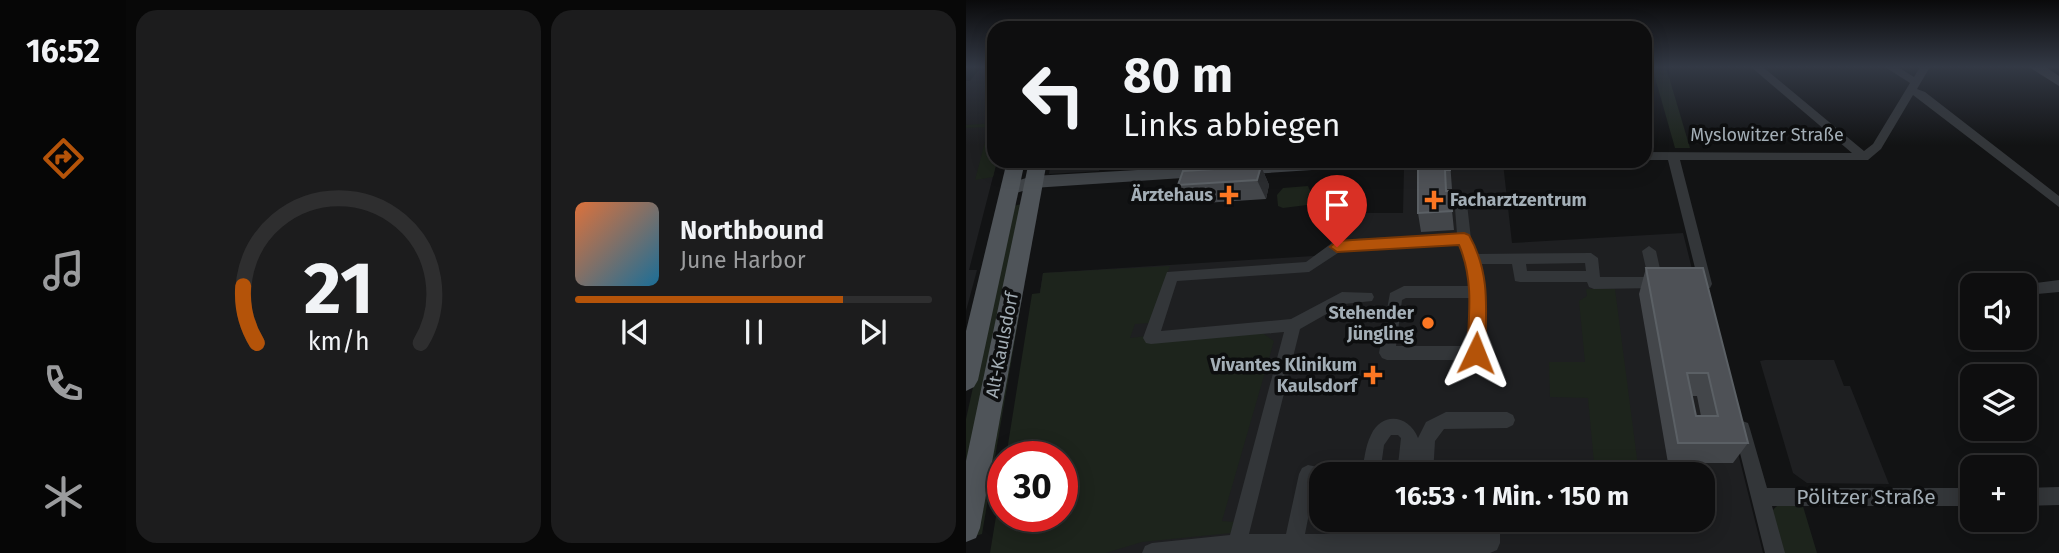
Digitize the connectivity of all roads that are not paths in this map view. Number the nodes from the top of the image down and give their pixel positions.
1 (1786, 93) edge
2 (1909, 93) edge
3 (1920, 93) edge
4 (1652, 156) edge
5 (1673, 156) junction
6 (1864, 157) junction
7 (1014, 168) edge
8 (1036, 168) edge
9 (1237, 168) edge
10 (1033, 183) junction
11 (1009, 189) junction
12 (1460, 195) dead end
13 (2059, 203) edge
14 (1464, 239) junction
15 (1649, 251) dead end
16 (1473, 258) junction
17 (2059, 286) edge
18 (2037, 288) edge
19 (1479, 292) junction
20 (1395, 297) junction
21 (1709, 301) edge
22 (1293, 325) junction
23 (966, 380) edge
24 (1738, 412) edge
25 (1507, 420) dead end
26 (1373, 462) edge
27 (1407, 462) edge
28 (1425, 462) edge
29 (1309, 474) edge
30 (2059, 496) edge
31 (1760, 497) junction
32 (1960, 497) edge
33 (2037, 497) edge
34 (966, 528) edge
35 (1490, 532) edge
36 (1237, 544) junction
37 (1293, 544) junction
38 (1152, 553) edge
39 (1774, 553) edge

1 - 6 street
2 - 6 street, Myslowitzer Straße
3 - 13 street
4 - 5 street, Myslowitzer Straße
5 - 6 street, Myslowitzer Straße
5 - 21 street
7 - 11 main road, Alt-Kaulsdorf
8 - 10 main road, Alt-Kaulsdorf
9 - 10 street
10 - 11 street
10 - 34 main road, Alt-Kaulsdorf
11 - 23 main road, Alt-Kaulsdorf
12 - 14 street
14 - 16 street
14 - 22 street
15 - 16 street
16 - 19 street
17 - 18 street
19 - 20 street
19 - 20 street
20 - 22 street
22 - 36 street
24 - 31 street
25 - 28 street
26 - 27 street
29 - 37 street
30 - 33 street
31 - 32 street, Pölitzer Straße
31 - 39 street
35 - 37 street
36 - 37 street
36 - 38 street

